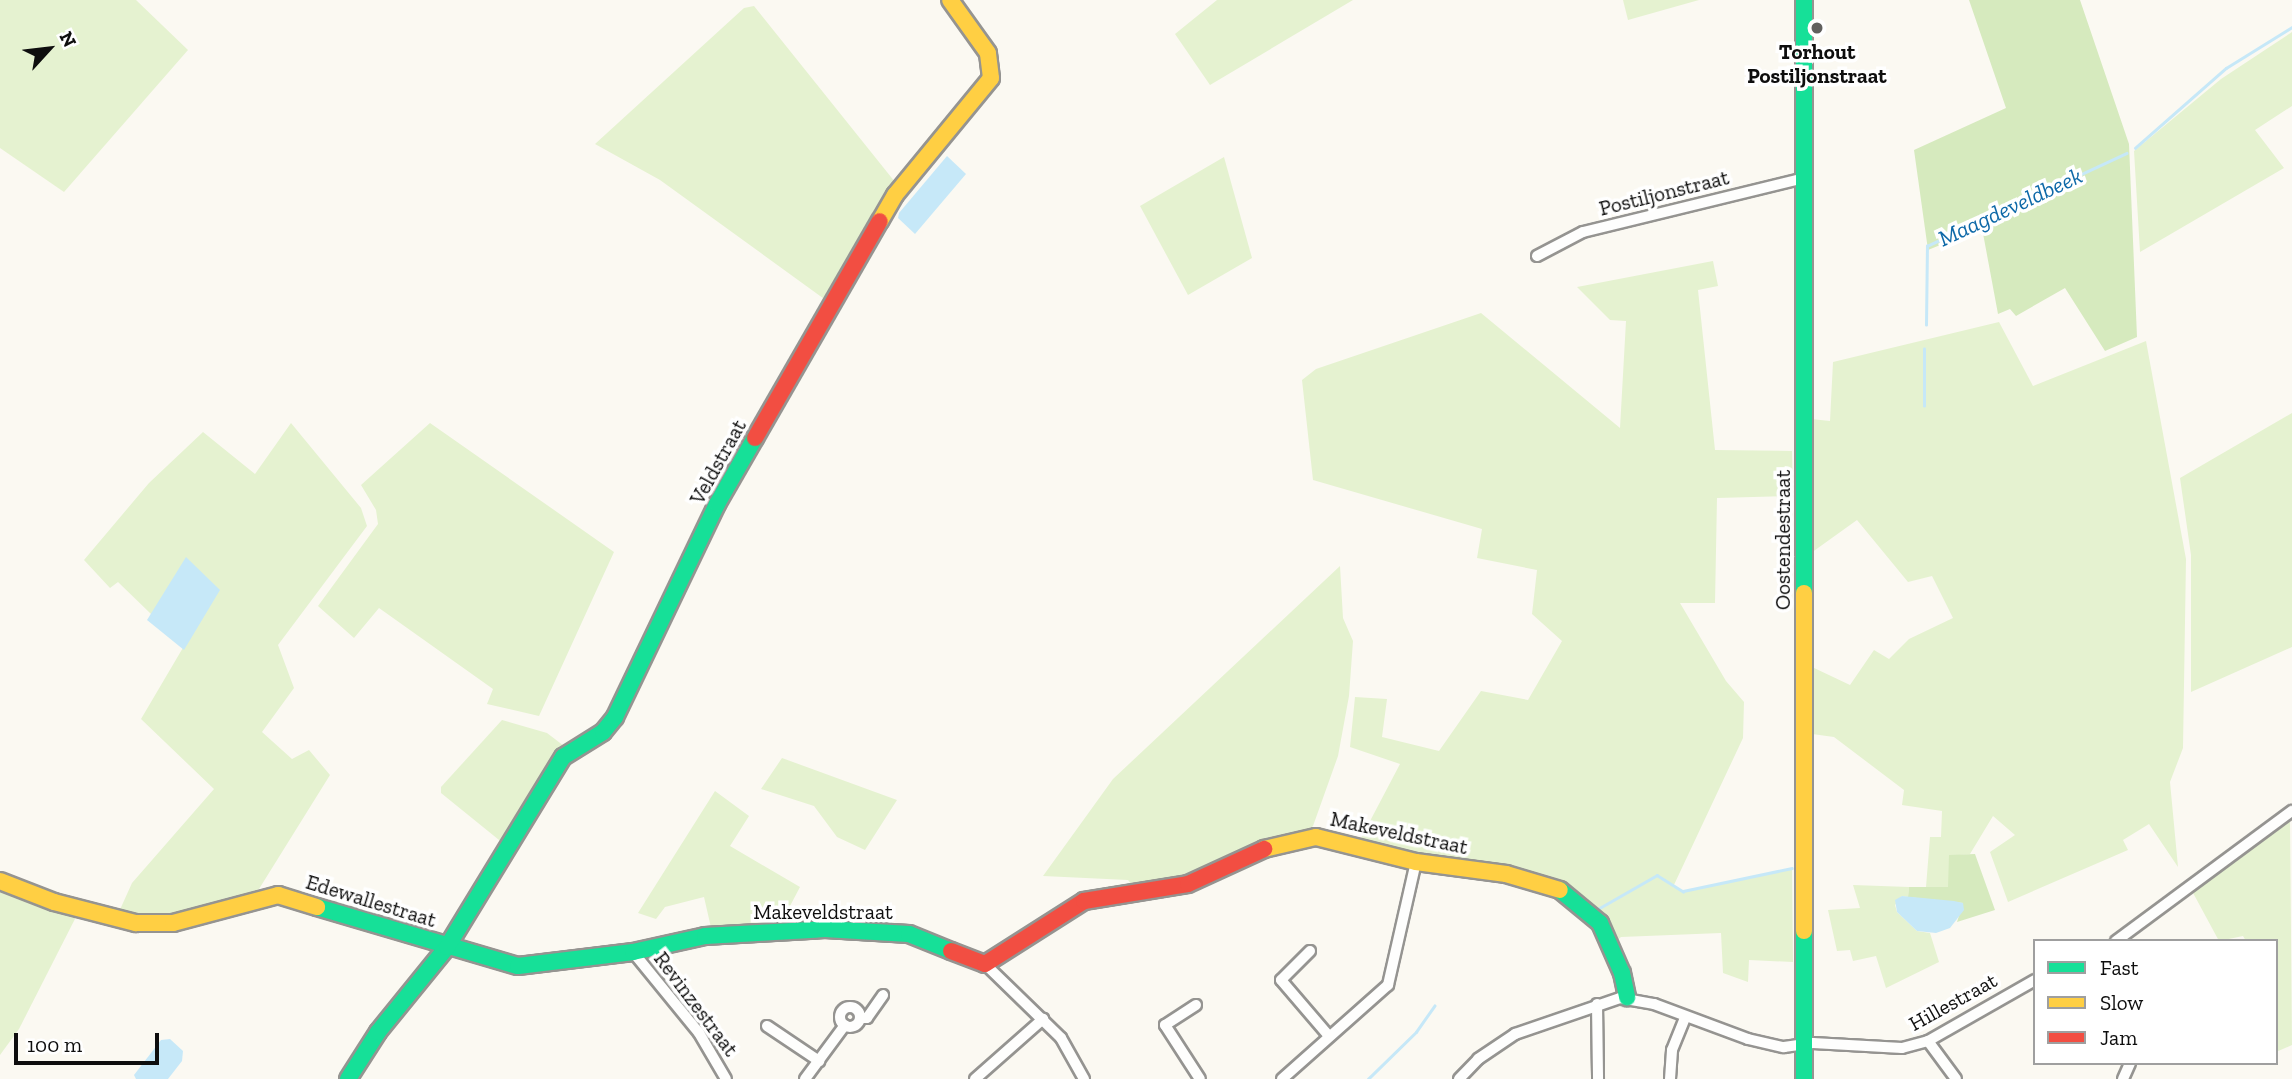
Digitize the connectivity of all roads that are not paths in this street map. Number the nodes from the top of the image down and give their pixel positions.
1 (950, 0) edge
2 (1804, 0) edge
3 (1804, 178) junction
4 (1537, 256) dead end
5 (2292, 811) edge
6 (1416, 862) junction
7 (0, 881) edge
8 (2123, 939) edge
9 (447, 947) junction
10 (1310, 951) dead end
11 (633, 952) junction
12 (985, 964) junction
13 (2033, 981) edge
14 (883, 995) dead end
15 (1627, 997) junction
16 (1597, 1004) junction
17 (1196, 1005) dead end
18 (1685, 1017) junction
19 (860, 1018) junction
20 (1043, 1019) junction
21 (767, 1026) dead end
22 (845, 1026) junction
23 (1329, 1035) junction
24 (1928, 1041) junction
25 (1804, 1043) junction
26 (819, 1061) junction
27 (348, 1079) edge
28 (726, 1079) edge
29 (805, 1079) edge
30 (975, 1079) edge
31 (1084, 1079) edge
32 (1200, 1079) edge
33 (1282, 1079) edge
34 (1459, 1079) edge
35 (1598, 1079) edge
36 (1670, 1079) edge
37 (1804, 1079) edge
38 (1956, 1079) edge

1 - 9 street, Veldstraat
2 - 3 street, Oostendestraat
3 - 4 street, Postiljonstraat
3 - 25 street, Oostendestraat
5 - 8 street
6 - 12 street, Makeveldstraat
6 - 15 street, Makeveldstraat
6 - 23 street
7 - 9 street, Edewallestraat
9 - 11 street, Makeveldstraat
9 - 27 street, Veldstraat
10 - 23 street
11 - 12 street, Makeveldstraat
11 - 28 street, Revinzestraat
12 - 20 street
13 - 24 street, Hillestraat
14 - 19 street
15 - 16 street
15 - 18 street
16 - 34 street
16 - 35 street
17 - 32 street
18 - 25 street
18 - 36 street
19 - 22 street
19 - 22 street
20 - 30 street
20 - 31 street
21 - 26 street
22 - 26 street
23 - 33 street
24 - 25 street, Hillestraat
24 - 38 street
25 - 37 street, Oostendestraat
26 - 29 street

